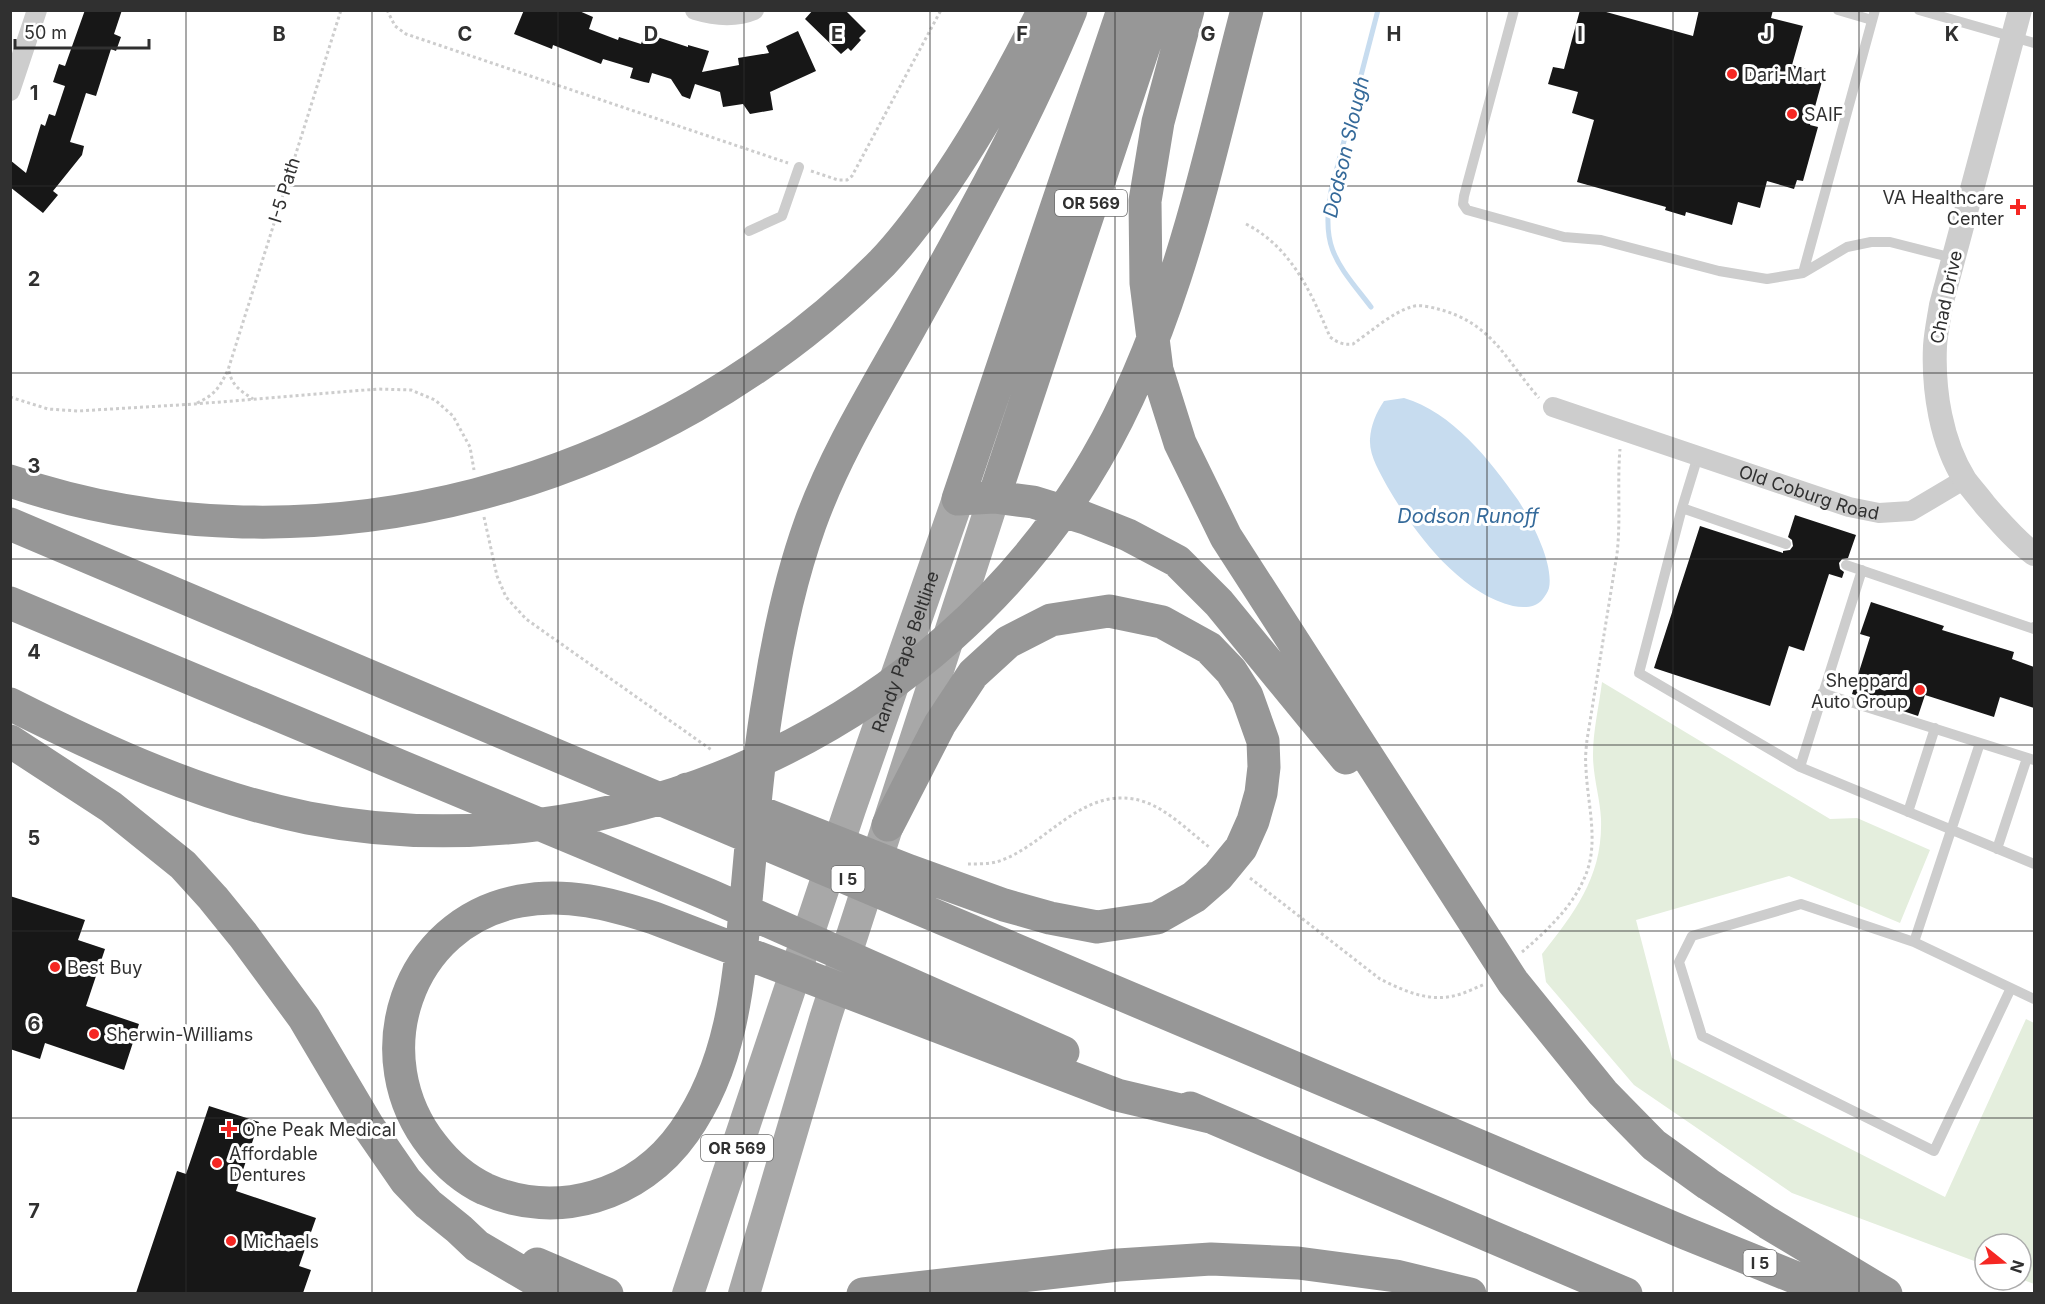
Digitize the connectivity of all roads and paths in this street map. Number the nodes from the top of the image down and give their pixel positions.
1 (37, 10) edge
2 (341, 10) edge
3 (387, 10) edge
4 (695, 10) edge
5 (754, 10) edge
6 (941, 10) edge
7 (1044, 10) edge
8 (1071, 10) edge
9 (1123, 10) edge
10 (1156, 10) edge
11 (1188, 10) edge
12 (1247, 10) edge
13 (1514, 10) edge
14 (1838, 10) edge
15 (1919, 10) edge
16 (2022, 14) edge
17 (1873, 15) edge
18 (2024, 40) edge
19 (10, 91) edge
20 (799, 167) junction
21 (1246, 224) dead end
22 (749, 231) dead end
23 (1953, 258) junction
24 (1803, 273) junction
25 (228, 370) junction
26 (254, 399) dead end
27 (195, 404) dead end
28 (1553, 407) joint
29 (1698, 456) junction
30 (1965, 479) junction
31 (10, 481) edge
32 (994, 497) junction
33 (958, 499) junction
34 (1682, 508) junction
35 (10, 524) edge
36 (1786, 544) dead end
37 (2034, 554) edge
38 (1846, 565) dead end
39 (1862, 570) junction
40 (10, 603) edge
41 (2034, 628) edge
42 (1822, 693) junction
43 (20, 709) edge
44 (1935, 728) junction
45 (10, 741) edge
46 (1980, 743) junction
47 (2031, 759) edge
48 (1800, 767) junction
49 (604, 776) junction
50 (1908, 812) junction
51 (888, 825) junction
52 (1951, 830) junction
53 (1997, 849) junction
54 (2034, 864) edge
55 (1442, 875) junction
56 (1914, 942) junction
57 (2011, 988) junction
58 (2034, 999) edge
59 (1210, 1118) junction
60 (459, 1229) junction
61 (560, 1293) edge
62 (607, 1293) edge
63 (688, 1293) edge
64 (744, 1293) edge
65 (863, 1293) edge
66 (1470, 1293) edge
67 (1626, 1293) edge
68 (1836, 1293) edge
69 (1886, 1293) edge

1 - 19 street
2 - 25 path, I-5 Path
3 - 20 path
4 - 5 street
6 - 20 path
7 - 31 highway
8 - 59 highway
9 - 33 highway, Randy Papé Beltline / OR 569
10 - 32 highway, Randy Papé Beltline / OR 569
11 - 55 highway
12 - 43 highway
13 - 24 lane
14 - 17 lane
15 - 18 lane
16 - 18 street, Chad Drive
17 - 24 lane
18 - 23 street, Chad Drive
20 - 22 lane
21 - 28 path
23 - 24 lane
23 - 30 street, Chad Drive
25 - 26 path
25 - 27 path, I-5 Path
28 - 29 street, Old Coburg Road
29 - 30 street, Old Coburg Road
29 - 34 lane
30 - 37 street
32 - 33 highway
32 - 51 main road, Randy Papé Beltline / OR 569
32 - 55 highway
33 - 63 main road, Randy Papé Beltline / OR 569
34 - 36 lane
34 - 48 lane
35 - 49 highway, I 5
38 - 39 lane
39 - 41 lane
39 - 42 lane
40 - 59 highway
42 - 44 lane
42 - 48 lane
44 - 46 lane
44 - 50 lane
45 - 60 highway
46 - 47 lane
46 - 52 lane
47 - 53 lane
48 - 50 lane
49 - 51 highway
49 - 68 highway, I 5
50 - 52 lane
51 - 64 main road, Randy Papé Beltline / OR 569
52 - 53 lane
52 - 56 lane
53 - 54 lane
55 - 69 highway
56 - 57 lane
56 - 57 lane
57 - 58 lane
59 - 67 highway
60 - 61 highway
60 - 62 highway
65 - 66 highway

